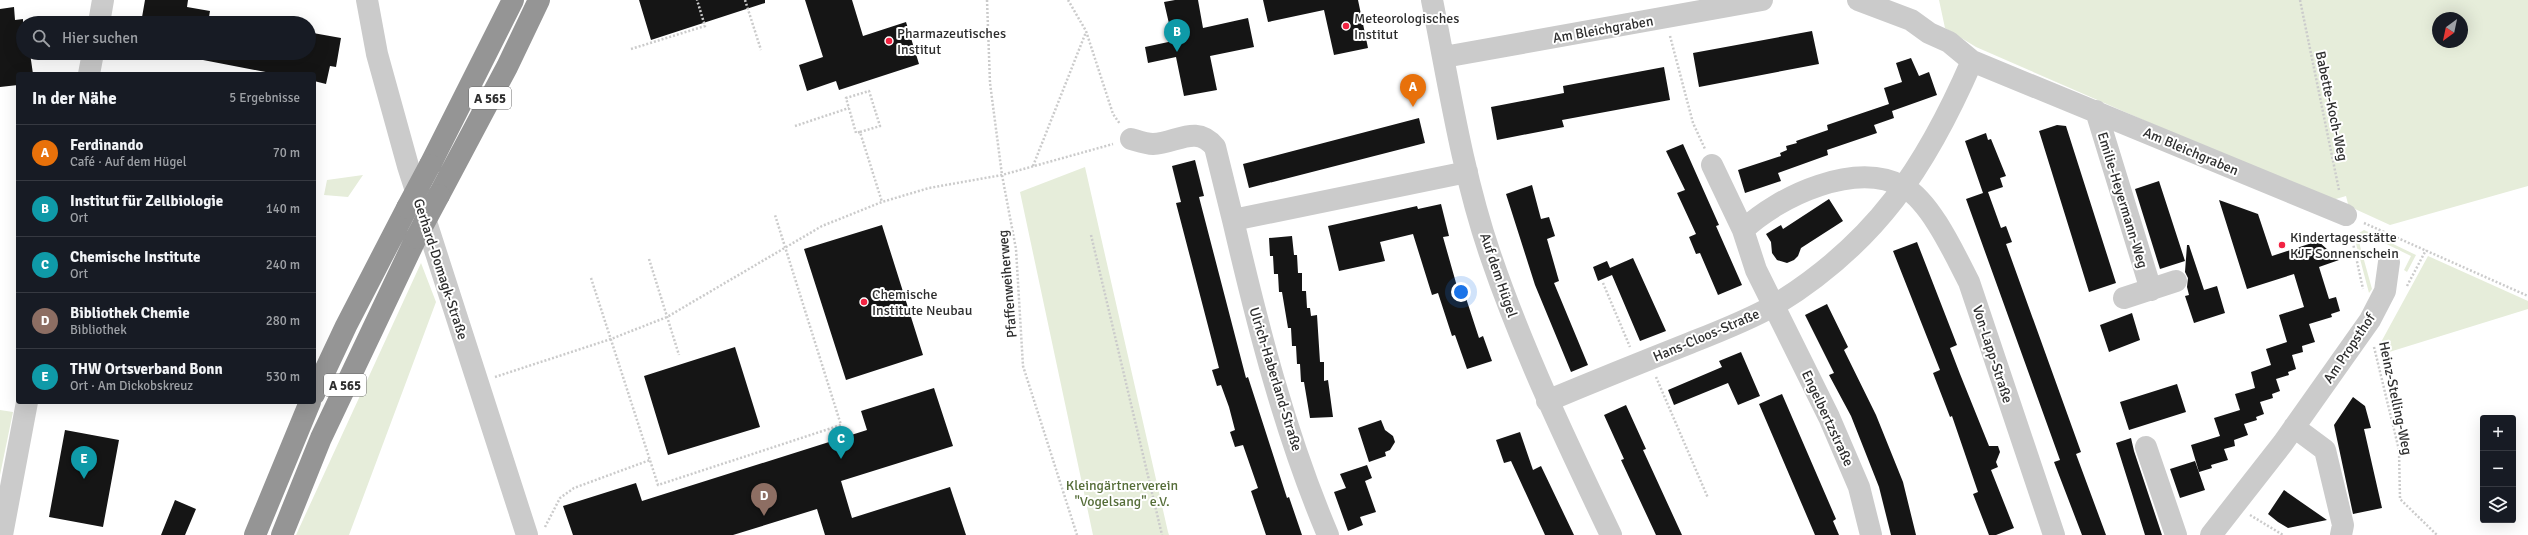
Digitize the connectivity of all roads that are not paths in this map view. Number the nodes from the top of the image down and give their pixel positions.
1 (103, 0) edge
2 (367, 0) edge
3 (512, 0) edge
4 (539, 0) edge
5 (1432, 0) edge
6 (1762, 0) edge
7 (1858, 0) edge
8 (100, 16) edge
9 (1444, 57) junction
10 (92, 60) edge
11 (1972, 61) junction
12 (89, 72) edge
13 (2096, 111) junction
14 (1131, 139) road end
15 (1712, 165) dead end
16 (1467, 172) junction
17 (1905, 187) junction
18 (2346, 215) road end
19 (1233, 220) junction
20 (1743, 230) junction
21 (2389, 262) dead end
22 (2176, 281) dead end
23 (2151, 290) junction
24 (2124, 298) dead end
25 (1774, 305) junction
26 (316, 390) edge
27 (1547, 401) junction
28 (26, 404) edge
29 (309, 404) edge
30 (2294, 427) junction
31 (2146, 447) dead end
32 (534, 534) edge
33 (2, 535) edge
34 (255, 535) edge
35 (282, 535) edge
36 (1328, 535) edge
37 (1611, 535) edge
38 (1871, 535) edge
39 (2054, 535) edge
40 (2176, 535) edge
41 (2211, 535) edge
42 (2341, 535) edge

1 - 8 street
2 - 32 street, Gerhard-Domagk-Straße
3 - 26 highway, A 565, bridge
4 - 35 highway, A 565, bridge
5 - 9 street, Auf dem Hügel
6 - 9 street, Am Bleichgraben
7 - 11 street, Am Bleichgraben
9 - 16 street, Auf dem Hügel
10 - 12 street
11 - 13 street, Am Bleichgraben
11 - 17 street, Hans-Cloos-Straße
13 - 18 street, Am Bleichgraben
13 - 23 street, Emilie-Heyermann-Weg
14 - 19 street, Ulrich-Haberland-Straße
15 - 20 street, Hans-Cloos-Straße
16 - 19 street
16 - 27 street, Auf dem Hügel
17 - 20 street
17 - 25 street, Hans-Cloos-Straße
17 - 39 street, Von-Lapp-Straße
19 - 36 street, Ulrich-Haberland-Straße
20 - 25 street, Hans-Cloos-Straße
21 - 30 street, Am Propsthof
22 - 23 street
23 - 24 street
25 - 27 street, Hans-Cloos-Straße
25 - 38 street, Engelbertzstraße
27 - 37 street, Auf dem Hügel
28 - 33 street
29 - 34 highway, A 565
30 - 41 street, Am Propsthof
30 - 42 street
31 - 40 street

